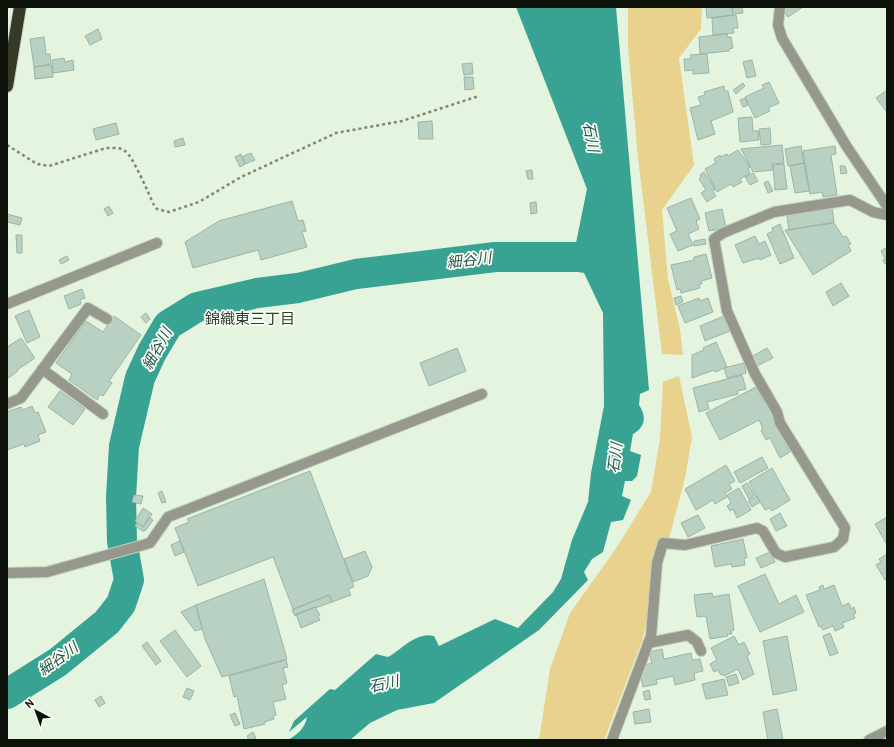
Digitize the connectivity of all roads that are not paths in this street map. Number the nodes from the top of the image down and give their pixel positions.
1 (20, 7) edge
2 (780, 7) edge
3 (7, 86) edge
4 (887, 206) edge
5 (887, 215) edge
6 (157, 243) dead end
7 (7, 304) edge
8 (107, 320) dead end
9 (42, 369) junction
10 (482, 394) dead end
11 (7, 404) edge
12 (103, 414) dead end
13 (7, 573) edge
14 (648, 643) junction
15 (701, 650) dead end
16 (887, 730) edge
17 (612, 740) edge
18 (869, 740) edge

1 - 3 highway
2 - 4 street
5 - 14 street
6 - 7 street
8 - 9 street
9 - 11 street
9 - 12 street
10 - 13 street
14 - 15 street
14 - 17 street
16 - 18 street

